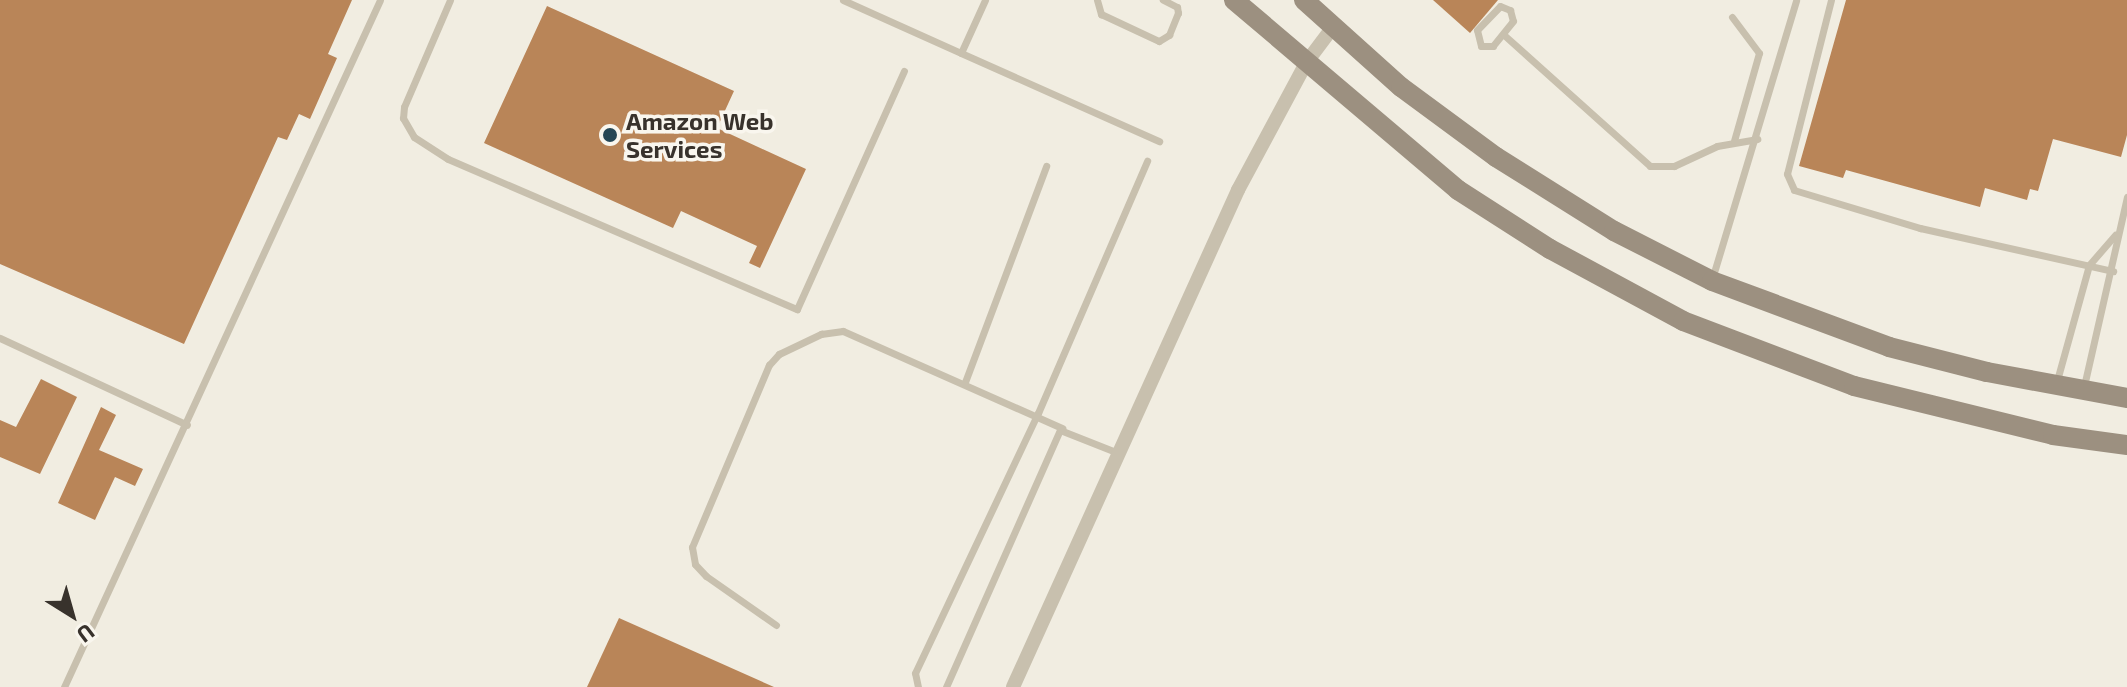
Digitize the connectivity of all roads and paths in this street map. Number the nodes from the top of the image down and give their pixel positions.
1 (380, 0) edge
2 (450, 0) edge
3 (843, 0) edge
4 (985, 0) edge
5 (1097, 0) edge
6 (1163, 0) edge
7 (1234, 0) edge
8 (1304, 0) edge
9 (1796, 0) edge
10 (1831, 0) edge
11 (1732, 17) dead end
12 (1333, 27) junction
13 (1504, 35) junction
14 (961, 53) junction
15 (1306, 63) junction
16 (904, 71) dead end
17 (1757, 139) junction
18 (1159, 141) dead end
19 (1734, 141) junction
20 (1147, 161) dead end
21 (1046, 166) dead end
22 (2127, 197) edge
23 (2116, 234) junction
24 (2089, 265) junction
25 (2113, 271) junction
26 (1712, 281) junction
27 (0, 338) edge
28 (965, 382) junction
29 (2056, 384) junction
30 (2082, 392) junction
31 (2127, 398) edge
32 (1038, 413) junction
33 (187, 425) junction
34 (1062, 428) junction
35 (2127, 445) edge
36 (1118, 453) junction
37 (776, 625) dead end
38 (64, 687) edge
39 (918, 687) edge
40 (946, 687) edge
41 (1013, 687) edge

1 - 33 lane
2 - 16 lane
3 - 14 lane
4 - 14 lane
5 - 6 lane
7 - 15 street
8 - 12 street
9 - 17 lane
10 - 24 lane
11 - 19 lane
12 - 15 street
12 - 26 street
13 - 13 lane
13 - 19 lane
14 - 18 lane
15 - 35 street
15 - 36 street
17 - 19 lane
17 - 26 lane
20 - 32 lane
21 - 28 lane
22 - 23 lane
23 - 24 lane
23 - 25 lane
24 - 25 lane
24 - 29 lane
25 - 30 lane
26 - 29 street
27 - 33 lane
28 - 32 lane
28 - 37 lane
29 - 30 street
30 - 31 street
32 - 34 lane
32 - 39 lane
33 - 38 lane
34 - 36 lane
34 - 40 lane
36 - 41 street

